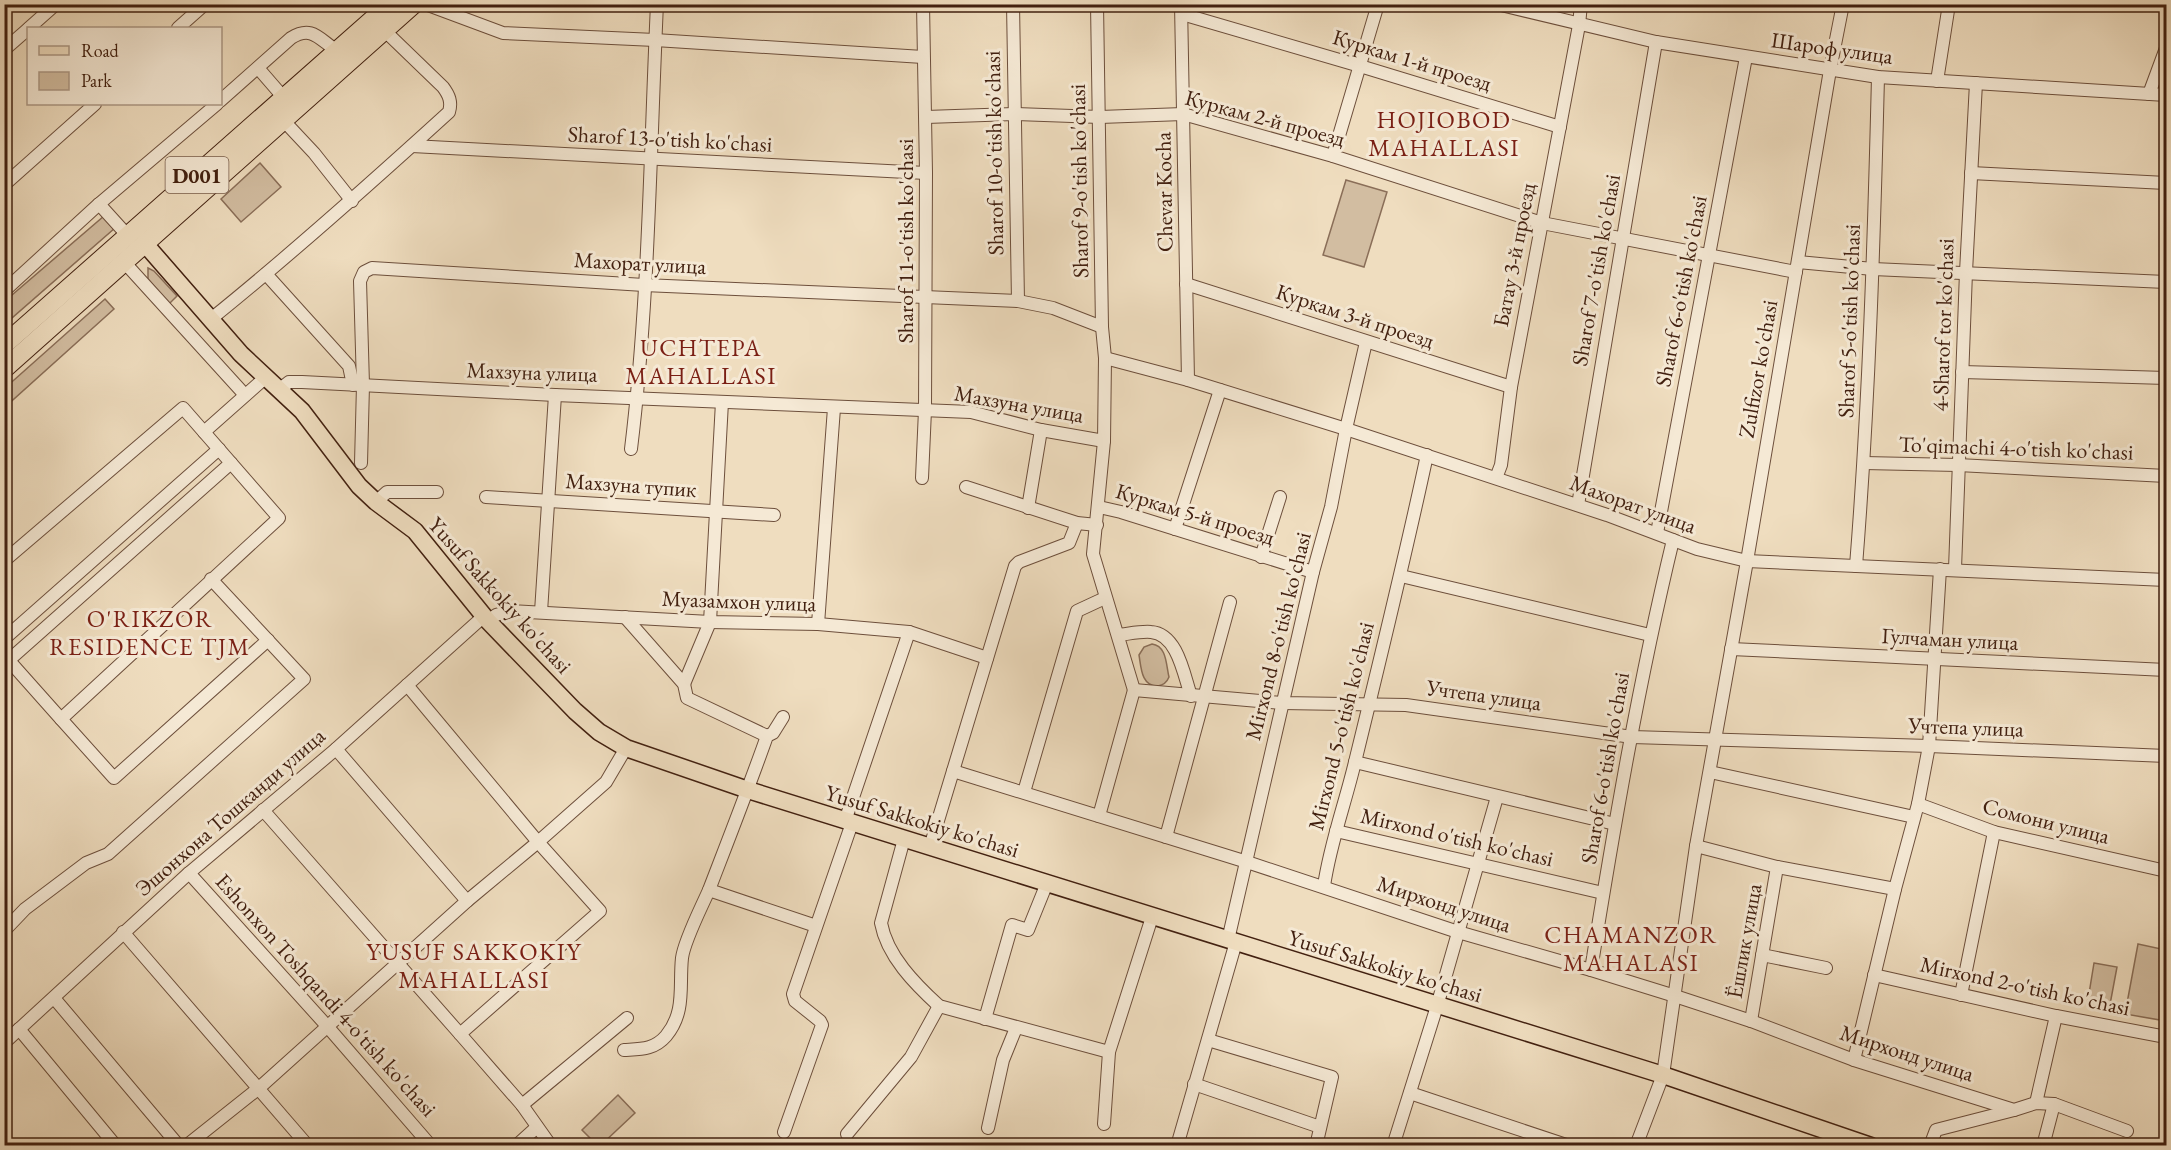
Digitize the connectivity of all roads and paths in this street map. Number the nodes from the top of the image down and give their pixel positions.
1 (56, 4) edge
2 (205, 4) edge
3 (390, 4) edge
4 (414, 4) edge
5 (425, 4) edge
6 (657, 4) edge
7 (923, 4) edge
8 (1013, 4) edge
9 (1097, 4) edge
10 (1378, 4) edge
11 (1497, 4) edge
12 (1581, 4) edge
13 (1843, 4) edge
14 (1949, 4) edge
15 (1182, 9) edge
16 (1579, 25) junction
17 (31, 27) edge
18 (179, 27) edge
19 (27, 31) edge
20 (385, 31) junction
21 (655, 39) junction
22 (1656, 42) junction
23 (2166, 48) edge
24 (4, 50) edge
25 (924, 57) junction
26 (1746, 57) junction
27 (343, 58) junction
28 (1360, 66) junction
29 (258, 68) junction
30 (1830, 70) junction
31 (1878, 77) junction
32 (1937, 81) junction
33 (1976, 83) junction
34 (2149, 94) junction
35 (2166, 95) edge
36 (222, 98) edge
37 (285, 98) junction
38 (94, 105) edge
39 (216, 105) edge
40 (1014, 114) junction
41 (1183, 114) junction
42 (926, 117) junction
43 (1100, 117) junction
44 (284, 121) junction
45 (1560, 127) junction
46 (412, 146) junction
47 (1333, 156) junction
48 (651, 159) junction
49 (926, 173) junction
50 (1971, 173) junction
51 (2166, 183) edge
52 (4, 185) edge
53 (352, 201) junction
54 (99, 204) junction
55 (1542, 223) junction
56 (128, 236) junction
57 (1622, 238) junction
58 (146, 244) junction
59 (1708, 255) junction
60 (125, 263) junction
61 (1797, 267) junction
62 (1873, 269) junction
63 (1966, 272) junction
64 (266, 274) junction
65 (2166, 282) edge
66 (1186, 284) junction
67 (644, 285) junction
68 (4, 291) edge
69 (926, 298) junction
70 (1018, 301) junction
71 (211, 319) junction
72 (1102, 327) junction
73 (1366, 342) junction
74 (12, 346) edge
75 (1105, 357) junction
76 (4, 369) edge
77 (1962, 372) junction
78 (266, 377) junction
79 (2166, 378) edge
80 (1188, 380) junction
81 (358, 385) junction
82 (1511, 387) junction
83 (280, 389) junction
84 (1220, 390) junction
85 (245, 395) junction
86 (555, 395) junction
87 (637, 397) junction
88 (722, 402) junction
89 (834, 408) junction
90 (925, 410) junction
91 (1346, 429) junction
92 (1041, 430) junction
93 (204, 432) junction
94 (1104, 441) junction
95 (219, 449) junction
96 (631, 449) dead end
97 (1427, 455) junction
98 (231, 462) junction
99 (361, 463) dead end
100 (1864, 463) junction
101 (1958, 465) junction
102 (2166, 476) edge
103 (922, 478) dead end
104 (1496, 478) junction
105 (966, 487) dead end
106 (437, 492) dead end
107 (1280, 497) dead end
108 (486, 498) dead end
109 (549, 501) junction
110 (376, 502) junction
111 (1578, 505) junction
112 (1099, 507) junction
113 (1028, 508) junction
114 (717, 511) junction
115 (774, 515) dead end
116 (1077, 523) junction
117 (1097, 525) junction
118 (1175, 529) junction
119 (1657, 533) junction
120 (1673, 540) junction
121 (1261, 557) junction
122 (4, 561) edge
123 (1747, 561) junction
124 (1856, 566) junction
125 (1940, 569) junction
126 (1955, 569) junction
127 (1312, 572) junction
128 (1401, 576) junction
129 (211, 579) junction
130 (2166, 580) edge
131 (1105, 598) junction
132 (1230, 602) dead end
133 (541, 612) junction
134 (625, 617) junction
135 (486, 618) junction
136 (710, 622) junction
137 (818, 624) junction
138 (909, 632) junction
139 (1118, 635) junction
140 (1650, 635) junction
141 (4, 639) edge
142 (268, 640) junction
143 (1731, 649) junction
144 (7, 658) edge
145 (987, 658) junction
146 (1935, 659) junction
147 (2166, 670) edge
148 (684, 684) junction
149 (407, 685) junction
150 (1134, 690) junction
151 (1191, 696) junction
152 (1204, 697) junction
153 (1282, 703) junction
154 (1368, 705) junction
155 (783, 717) dead end
156 (61, 718) junction
157 (767, 736) junction
158 (1632, 737) junction
159 (1715, 741) junction
160 (1929, 746) junction
161 (626, 748) junction
162 (336, 749) junction
163 (2166, 756) edge
164 (1355, 762) junction
165 (953, 771) junction
166 (1710, 772) junction
167 (748, 790) junction
168 (1024, 792) junction
169 (1497, 797) junction
170 (263, 810) junction
171 (1916, 810) junction
172 (1100, 816) junction
173 (849, 822) junction
174 (1615, 824) junction
175 (1336, 831) junction
176 (1994, 832) junction
177 (1166, 837) junction
178 (904, 839) junction
179 (538, 842) junction
180 (1696, 846) junction
181 (930, 847) junction
182 (1247, 862) junction
183 (1477, 862) junction
184 (1777, 867) junction
185 (2166, 871) edge
186 (189, 873) junction
187 (1047, 883) junction
188 (1324, 886) junction
189 (709, 890) junction
190 (1895, 890) junction
191 (1603, 893) junction
192 (466, 901) junction
193 (1152, 917) junction
194 (816, 926) junction
195 (4, 931) edge
196 (123, 932) junction
197 (1458, 932) junction
198 (1232, 941) junction
199 (1762, 955) junction
200 (399, 963) junction
201 (1826, 968) dead end
202 (1591, 970) junction
203 (1874, 975) junction
204 (1961, 995) junction
205 (1675, 996) junction
206 (54, 998) junction
207 (939, 1006) junction
208 (1437, 1006) junction
209 (2056, 1016) junction
210 (627, 1018) dead end
211 (985, 1019) junction
212 (1751, 1022) junction
213 (327, 1026) junction
214 (1016, 1028) junction
215 (19, 1029) junction
216 (460, 1034) junction
217 (2166, 1037) edge
218 (1208, 1040) junction
219 (4, 1042) edge
220 (624, 1050) dead end
221 (1109, 1052) junction
222 (1854, 1060) junction
223 (1663, 1075) junction
224 (1194, 1084) junction
225 (259, 1088) junction
226 (1410, 1093) junction
227 (2036, 1103) junction
228 (2054, 1104) junction
229 (522, 1105) junction
230 (2014, 1110) junction
231 (1104, 1124) dead end
232 (537, 1127) junction
233 (1320, 1127) junction
234 (988, 1128) dead end
235 (2127, 1131) dead end
236 (784, 1132) dead end
237 (847, 1134) dead end
238 (116, 1146) edge
239 (179, 1146) edge
240 (186, 1146) edge
241 (308, 1146) edge
242 (431, 1146) edge
243 (516, 1146) edge
244 (551, 1146) edge
245 (1177, 1146) edge
246 (1316, 1146) edge
247 (1394, 1146) edge
248 (1569, 1146) edge
249 (1636, 1146) edge
250 (1871, 1146) edge
251 (1930, 1146) edge
252 (2043, 1146) edge

1 - 17 street
2 - 18 street
3 - 27 highway, D001
4 - 20 highway, D001
5 - 21 street
6 - 21 street
7 - 25 street, Sharof 11-o'tish ko'chasi
8 - 40 street, Sharof 10-o'tish ko'chasi
9 - 43 street, Sharof 9-o'tish ko'chasi
10 - 28 street
11 - 16 street, Шароф улица
12 - 16 street, Батау 3-й проезд
13 - 30 street, Zulfizor ko'chasi
14 - 32 street
15 - 28 street, Куркам 1-й проезд
15 - 41 street, Chevar Kocha
16 - 22 street, Шароф улица
16 - 45 street, Батау 3-й проезд
19 - 24 street
20 - 27 highway, D001
20 - 46 street
21 - 25 street
21 - 48 street
22 - 26 street, Шароф улица
22 - 57 street, Sharof 7-o'tish ko'chasi
23 - 34 street
25 - 42 street, Sharof 11-o'tish ko'chasi
26 - 30 street, Шароф улица
26 - 59 street, Sharof 6-o'tish ko'chasi
27 - 29 street
27 - 37 highway, D001
27 - 44 highway, D001
28 - 45 street, Куркам 1-й проезд
28 - 47 street
29 - 36 street
29 - 37 street
30 - 31 street, Шароф улица
30 - 61 street, Zulfizor ko'chasi
31 - 32 street, Шароф улица
31 - 62 street, Sharof 5-o'tish ko'chasi
32 - 33 street, Шароф улица
33 - 34 street, Шароф улица
33 - 50 street, 4-Sharof tor ko'chasi
34 - 35 street, Шароф улица
37 - 56 highway, D001
38 - 52 street
39 - 54 street
40 - 42 street, Куркам 2-й проезд
40 - 43 street, Куркам 2-й проезд
40 - 70 street, Sharof 10-o'tish ko'chasi
41 - 43 street, Куркам 2-й проезд
41 - 47 street, Куркам 2-й проезд
41 - 66 street, Chevar Kocha
42 - 49 street, Sharof 11-o'tish ko'chasi
43 - 72 street, Sharof 9-o'tish ko'chasi
44 - 53 street
44 - 58 highway, D001
45 - 55 street, Батау 3-й проезд
46 - 48 street, Sharof 13-o'tish ko'chasi
46 - 53 street
47 - 55 street, Куркам 2-й проезд
48 - 49 street, Sharof 13-o'tish ko'chasi
48 - 67 street
49 - 69 street, Sharof 11-o'tish ko'chasi
50 - 51 street
50 - 63 street, 4-Sharof tor ko'chasi
53 - 64 street
54 - 56 street
54 - 68 street
55 - 57 street, Куркам 2-й проезд
55 - 82 street, Батау 3-й проезд
56 - 74 highway, D001
57 - 59 street, Куркам 2-й проезд
57 - 111 street, Sharof 7-o'tish ko'chasi
58 - 60 highway, D001
58 - 71 main road, Yusuf Sakkokiy ko'chasi
59 - 61 street, Куркам 2-й проезд
59 - 119 street, Sharof 6-o'tish ko'chasi
60 - 74 highway, D001
60 - 85 street
61 - 62 street, Куркам 2-й проезд
61 - 123 street, Zulfizor ko'chasi
62 - 63 street, Куркам 2-й проезд
62 - 100 street, Sharof 5-o'tish ko'chasi
63 - 65 street, Куркам 2-й проезд
63 - 77 street, 4-Sharof tor ko'chasi
64 - 71 street
64 - 81 street
66 - 73 street, Куркам 3-й проезд
66 - 80 street, Chevar Kocha
67 - 69 street, Махорат улица
67 - 81 street, Махорат улица
67 - 87 street
69 - 70 street, Махорат улица
69 - 90 street, Sharof 11-o'tish ko'chasi
70 - 72 street, Махорат улица
71 - 78 main road, Yusuf Sakkokiy ko'chasi
72 - 75 street, Sharof 9-o'tish ko'chasi
73 - 82 street, Куркам 3-й проезд
73 - 91 street, Mirxond 8-o'tish ko'chasi
74 - 76 highway, D001
75 - 80 street, Махорат улица
75 - 94 street
77 - 79 street
77 - 101 street, 4-Sharof tor ko'chasi
78 - 83 main road, Yusuf Sakkokiy ko'chasi
78 - 85 street
80 - 84 street, Махорат улица
81 - 83 street, Махзуна улица
81 - 86 street, Махзуна улица
81 - 99 street, Махорат улица
82 - 104 street, Батау 3-й проезд
83 - 110 main road, Yusuf Sakkokiy ko'chasi
84 - 91 street, Махорат улица
84 - 118 street
85 - 93 street
86 - 87 street, Махзуна улица
86 - 109 street
87 - 88 street, Махзуна улица
87 - 96 street
88 - 89 street, Махзуна улица
88 - 114 street
89 - 90 street, Махзуна улица
89 - 137 street
90 - 92 street, Махзуна улица
90 - 103 street, Sharof 11-o'tish ko'chasi
91 - 97 street, Махорат улица
91 - 127 street, Mirxond 8-o'tish ko'chasi
92 - 94 street, Махзуна улица
92 - 113 street
93 - 95 street
93 - 122 street
94 - 112 street
95 - 98 street
95 - 141 street
97 - 104 street, Махорат улица
97 - 128 street, Mirxond 5-o'tish ko'chasi
98 - 129 street
98 - 144 street
100 - 101 street, To'qimachi 4-o'tish ko'chasi
100 - 124 street, Sharof 5-o'tish ko'chasi
101 - 102 street, To'qimachi 4-o'tish ko'chasi
101 - 126 street, 4-Sharof tor ko'chasi
104 - 111 street, Махорат улица
105 - 113 street
106 - 110 street
107 - 121 street
108 - 109 street, Махзуна тупик
109 - 114 street, Махзуна тупик
109 - 133 street
110 - 135 main road, Yusuf Sakkokiy ko'chasi
111 - 119 street, Махорат улица
112 - 117 street
112 - 118 street, Куркам 5-й проезд
113 - 116 street
114 - 115 street, Махзуна тупик
114 - 136 street
116 - 117 street
116 - 145 street
117 - 131 street
118 - 121 street, Куркам 5-й проезд
119 - 120 street, Махорат улица
120 - 123 street, Махорат улица
120 - 140 street, Sharof 6-o'tish ko'chasi
121 - 127 street, Куркам 5-й проезд
123 - 124 street, Махорат улица
123 - 143 street, Zulfizor ko'chasi
124 - 125 street, Махорат улица
125 - 126 street, Махорат улица
125 - 146 street
126 - 130 street, Махорат улица
127 - 153 street, Mirxond 8-o'tish ko'chasi
128 - 140 street
128 - 154 street, Mirxond 5-o'tish ko'chasi
129 - 142 street
129 - 156 street
131 - 139 street
131 - 168 street
132 - 152 street
133 - 134 street, Муазамхон улица
133 - 135 street, Муазамхон улица
134 - 136 street, Муазамхон улица
134 - 148 street
135 - 149 street, Эшонхона Тошканди улица
135 - 161 main road, Yusuf Sakkokiy ko'chasi
136 - 137 street, Муазамхон улица
136 - 148 street
137 - 138 street, Муазамхон улица
138 - 145 street, Муазамхон улица
138 - 173 street
139 - 150 street
139 - 151 street
140 - 158 street, Sharof 6-o'tish ko'chasi
142 - 156 street
142 - 195 street
143 - 146 street, Гулчаман улица
143 - 159 street, Zulfizor ko'chasi
144 - 156 street
145 - 165 street
146 - 147 street, Гулчаман улица
146 - 160 street
148 - 157 street
149 - 162 street, Эшонхона Тошканди улица
149 - 179 street
150 - 151 street, Учтепа улица
150 - 172 street
151 - 152 street, Учтепа улица
152 - 153 street, Учтепа улица
152 - 177 street
153 - 154 street, Учтепа улица
153 - 182 street, Mirxond 8-o'tish ko'chasi
154 - 158 street, Учтепа улица
154 - 164 street, Mirxond 5-o'tish ko'chasi
155 - 157 street
157 - 167 street
158 - 159 street, Учтепа улица
158 - 174 street, Sharof 6-o'tish ko'chasi
159 - 160 street, Учтепа улица
159 - 166 street, Zulfizor ko'chasi
160 - 163 street, Учтепа улица
160 - 171 street
161 - 167 main road, Yusuf Sakkokiy ko'chasi
161 - 179 street
162 - 170 street, Эшонхона Тошканди улица
162 - 192 street
164 - 169 street
164 - 175 street, Mirxond 5-o'tish ko'chasi
165 - 168 street, Мирхонд улица
165 - 181 street
166 - 171 street, Сомони улица
166 - 180 street, Zulfizor ko'chasi
167 - 173 main road, Yusuf Sakkokiy ko'chasi
167 - 189 street
168 - 172 street, Мирхонд улица
169 - 174 street
169 - 183 street
170 - 186 street, Эшонхона Тошканди улица
170 - 200 street
171 - 176 street, Сомони улица
171 - 190 street
172 - 177 street, Мирхонд улица
173 - 178 main road, Yusuf Sakkokiy ko'chasi
173 - 194 street
174 - 191 street, Sharof 6-o'tish ko'chasi
175 - 183 street, Mirxond o'tish ko'chasi
175 - 188 street, Mirxond 5-o'tish ko'chasi
176 - 185 street, Сомони улица
176 - 204 street
177 - 182 street, Мирхонд улица
178 - 181 main road, Yusuf Sakkokiy ko'chasi
178 - 207 street
179 - 192 street
179 - 216 street
180 - 184 street
180 - 205 street, Zulfizor ko'chasi
181 - 187 main road, Yusuf Sakkokiy ko'chasi
182 - 188 street, Мирхонд улица
182 - 198 street, Mirxond 8-o'tish ko'chasi
183 - 191 street, Mirxond o'tish ko'chasi
183 - 197 street
184 - 190 street
184 - 199 street, Ёшлик улица
186 - 196 street, Эшонхона Тошканди улица
186 - 213 street, Eshonxon Toshqandi 4-o'tish ko'chasi
187 - 193 main road, Yusuf Sakkokiy ko'chasi
187 - 211 street
188 - 197 street, Мирхонд улица
189 - 194 street
189 - 220 street
190 - 203 street
191 - 202 street, Sharof 6-o'tish ko'chasi
192 - 200 street
193 - 198 main road, Yusuf Sakkokiy ko'chasi
193 - 221 street
194 - 236 street
196 - 206 street, Эшонхона Тошканди улица
196 - 225 street
197 - 202 street, Мирхонд улица
197 - 208 street
198 - 208 main road, Yusuf Sakkokiy ko'chasi
198 - 218 street, Mirxond 8-o'tish ko'chasi
199 - 201 street
199 - 212 street, Ёшлик улица
200 - 213 street
200 - 216 street
202 - 205 street, Мирхонд улица
203 - 204 street, Mirxond 2-o'tish ko'chasi
203 - 222 street
204 - 209 street, Mirxond 2-o'tish ko'chasi
205 - 212 street, Мирхонд улица
205 - 223 street, Zulfizor ko'chasi
206 - 215 street, Эшонхона Тошканди улица
206 - 239 street
207 - 211 street
207 - 237 street
208 - 223 main road, Yusuf Sakkokiy ko'chasi
208 - 226 street
209 - 217 street, Mirxond 2-o'tish ko'chasi
209 - 227 street
210 - 229 street
211 - 214 street
212 - 222 street, Мирхонд улица
213 - 225 street
213 - 242 street, Eshonxon Toshqandi 4-o'tish ko'chasi
214 - 221 street
214 - 234 street
215 - 219 street, Эшонхона Тошканди улица
215 - 238 street
216 - 229 street
218 - 224 street, Mirxond 8-o'tish ko'chasi
218 - 233 street
221 - 231 street
222 - 230 street, Мирхонд улица
223 - 249 street, Zulfizor ko'chasi
223 - 250 main road, Yusuf Sakkokiy ko'chasi
224 - 233 street
224 - 245 street, Mirxond 8-o'tish ko'chasi
225 - 240 street
225 - 241 street
226 - 247 street
226 - 248 street
227 - 228 street
227 - 230 street
228 - 235 street
228 - 252 street
229 - 232 street
230 - 251 street
232 - 243 street
232 - 244 street
233 - 246 street

